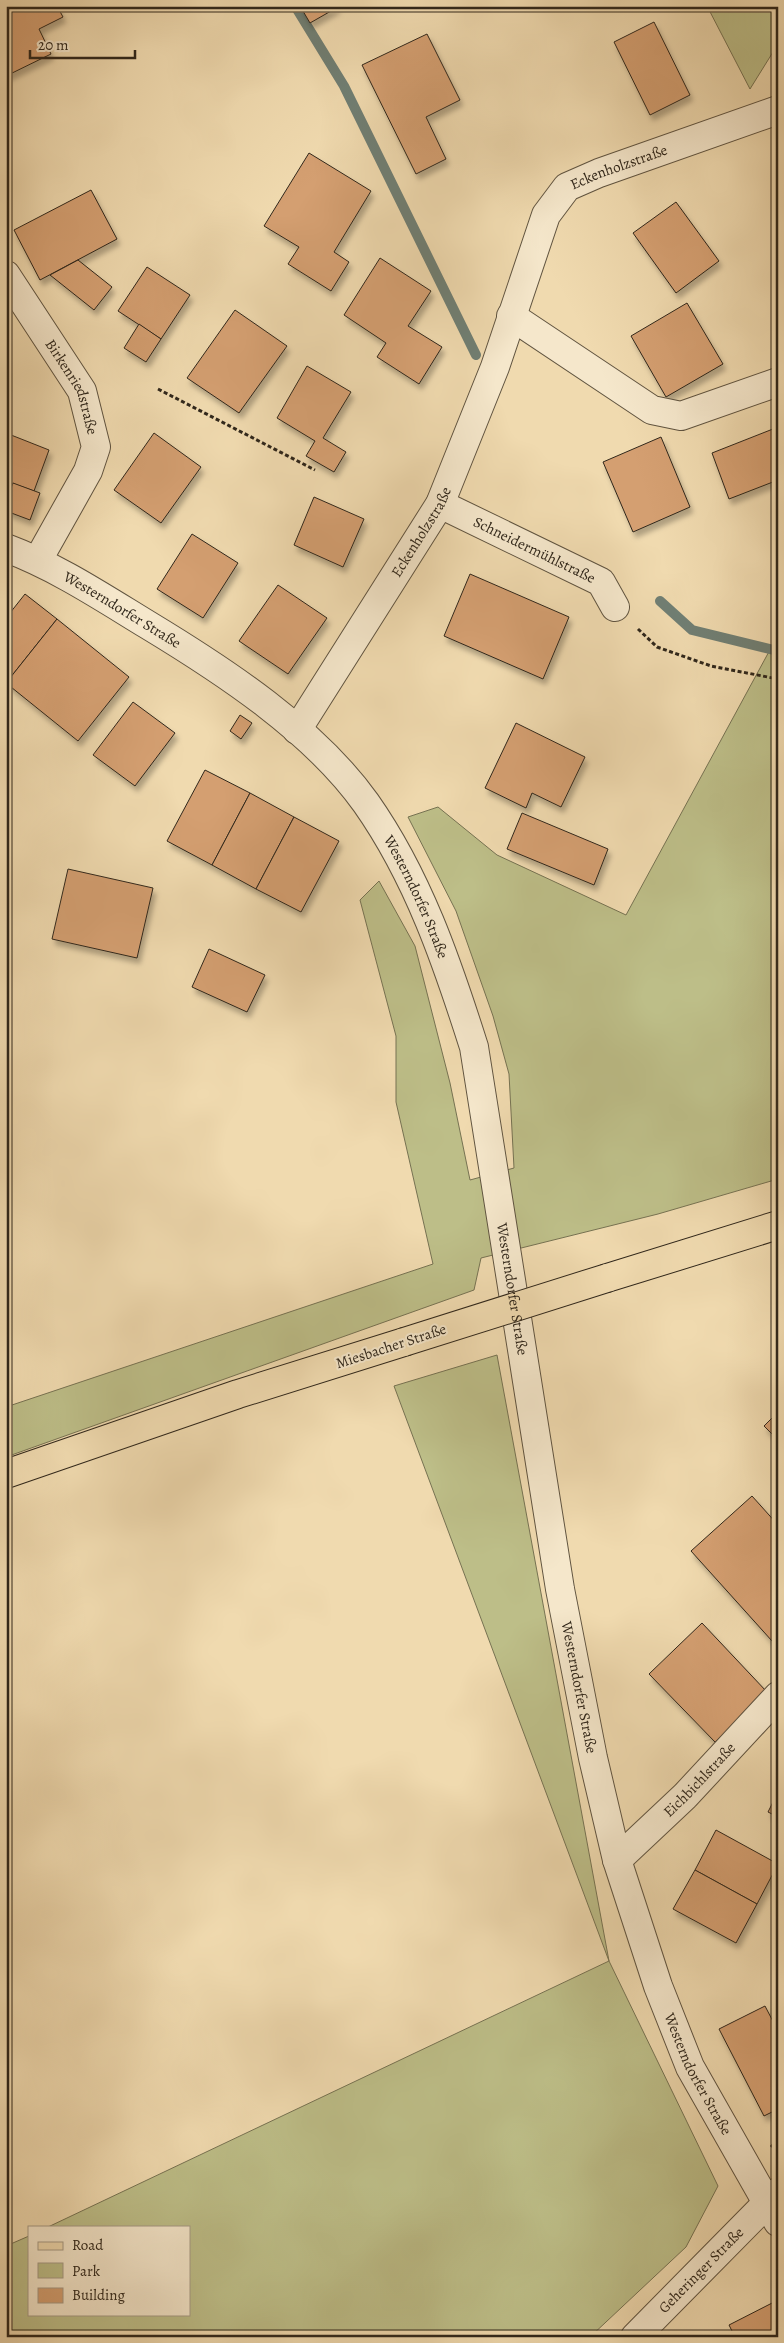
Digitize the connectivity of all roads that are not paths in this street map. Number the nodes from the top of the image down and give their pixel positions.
1 (778, 110) edge
2 (6, 275) edge
3 (511, 316) junction
4 (778, 382) edge
5 (440, 504) junction
6 (6, 548) edge
7 (38, 560) junction
8 (615, 607) road end
9 (297, 730) junction
10 (778, 1225) edge
11 (6, 1474) edge
12 (778, 1696) edge
13 (618, 1860) junction
14 (774, 2206) edge
15 (635, 2337) edge

1 - 3 street, Eckenholzstraße
2 - 7 street, Birkenriedstraße
3 - 4 street
3 - 5 street, Eckenholzstraße
5 - 8 street, Schneidermühlstraße
5 - 9 street, Eckenholzstraße
6 - 7 street, Westerndorfer Straße
7 - 9 street, Westerndorfer Straße
9 - 13 street, Westerndorfer Straße
10 - 11 main road, Miesbacher Straße, bridge
12 - 13 street, Eichbichlstraße
13 - 14 street, Westerndorfer Straße
14 - 15 street, Geheringer Straße

